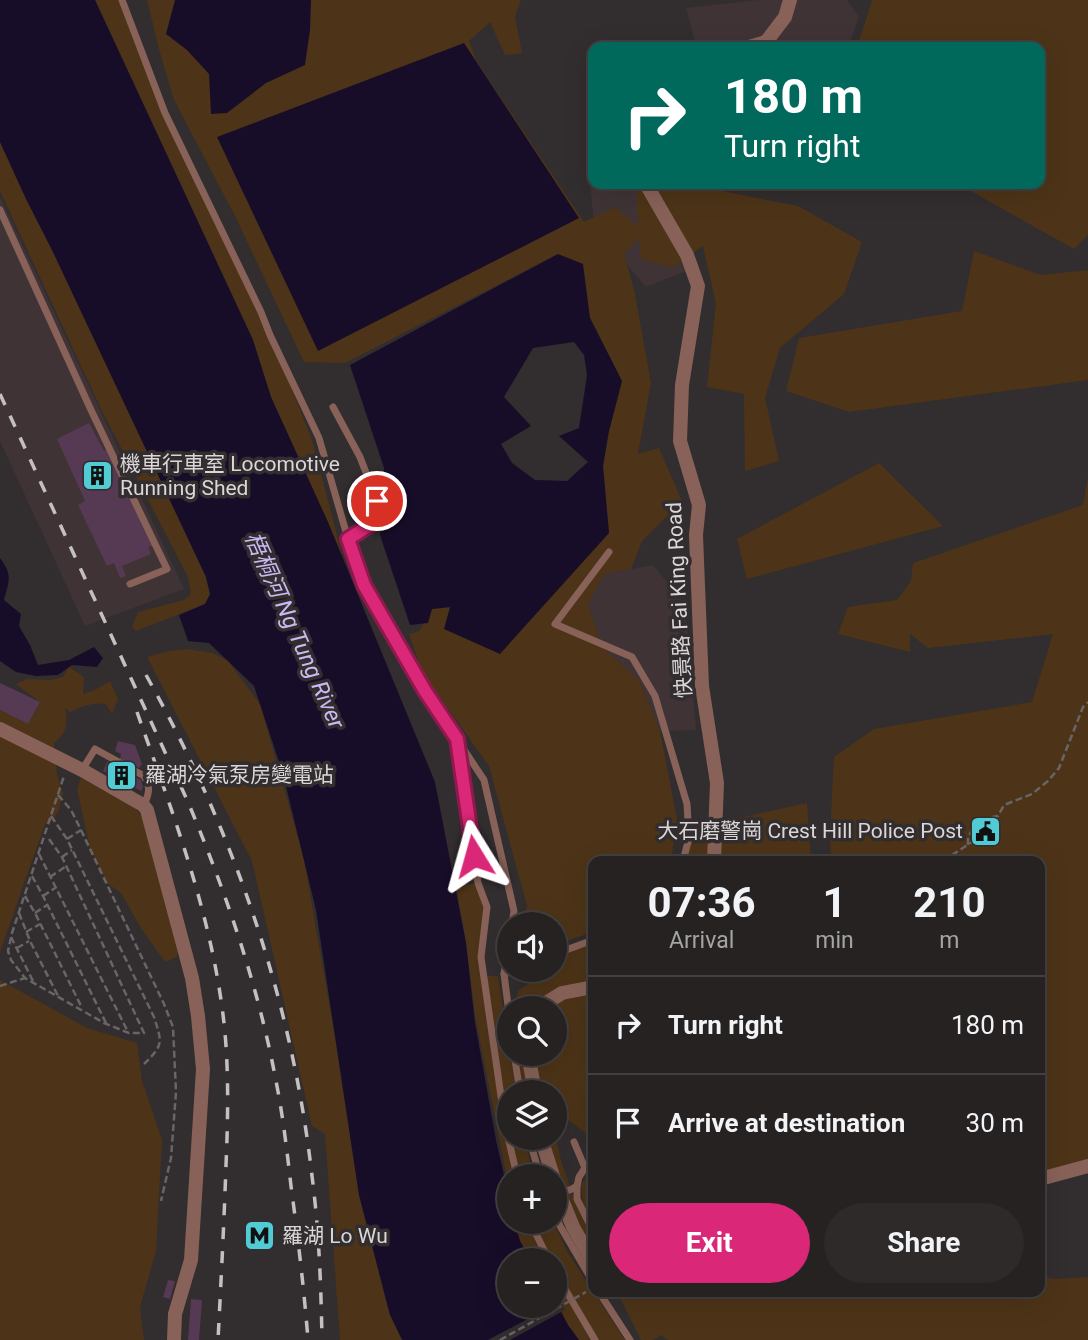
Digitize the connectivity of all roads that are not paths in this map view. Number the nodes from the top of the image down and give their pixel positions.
1 (122, 0) edge
2 (790, 0) edge
3 (766, 42) edge
4 (649, 189) edge
5 (0, 210) edge
6 (333, 407) dead end
7 (348, 539) junction
8 (609, 552) dead end
9 (130, 584) dead end
10 (0, 729) edge
11 (457, 739) junction
12 (82, 770) junction
13 (143, 805) junction
14 (684, 856) edge
15 (714, 856) edge
16 (513, 912) edge
17 (588, 942) edge
18 (567, 950) edge
19 (588, 988) edge
20 (557, 996) edge
21 (574, 1142) dead end
22 (514, 1164) edge
23 (1088, 1166) edge
24 (1045, 1178) edge
25 (577, 1186) junction
26 (567, 1189) edge
27 (567, 1213) edge
28 (588, 1220) edge
29 (565, 1234) edge
30 (588, 1253) edge
31 (588, 1274) edge
32 (567, 1292) edge
33 (602, 1297) edge
34 (174, 1340) edge
35 (595, 1340) edge
36 (630, 1340) edge

1 - 7 lane
2 - 3 street
4 - 15 street, 快景路 Fai King Road
5 - 9 lane
6 - 7 lane
7 - 11 lane
8 - 14 lane
10 - 12 street
11 - 16 lane
11 - 22 lane
12 - 13 street
12 - 13 lane
13 - 34 street
17 - 18 lane
19 - 20 street
21 - 25 lane
23 - 24 street
25 - 26 lane
25 - 28 lane
27 - 30 street
29 - 31 lane
32 - 35 lane
33 - 36 lane

